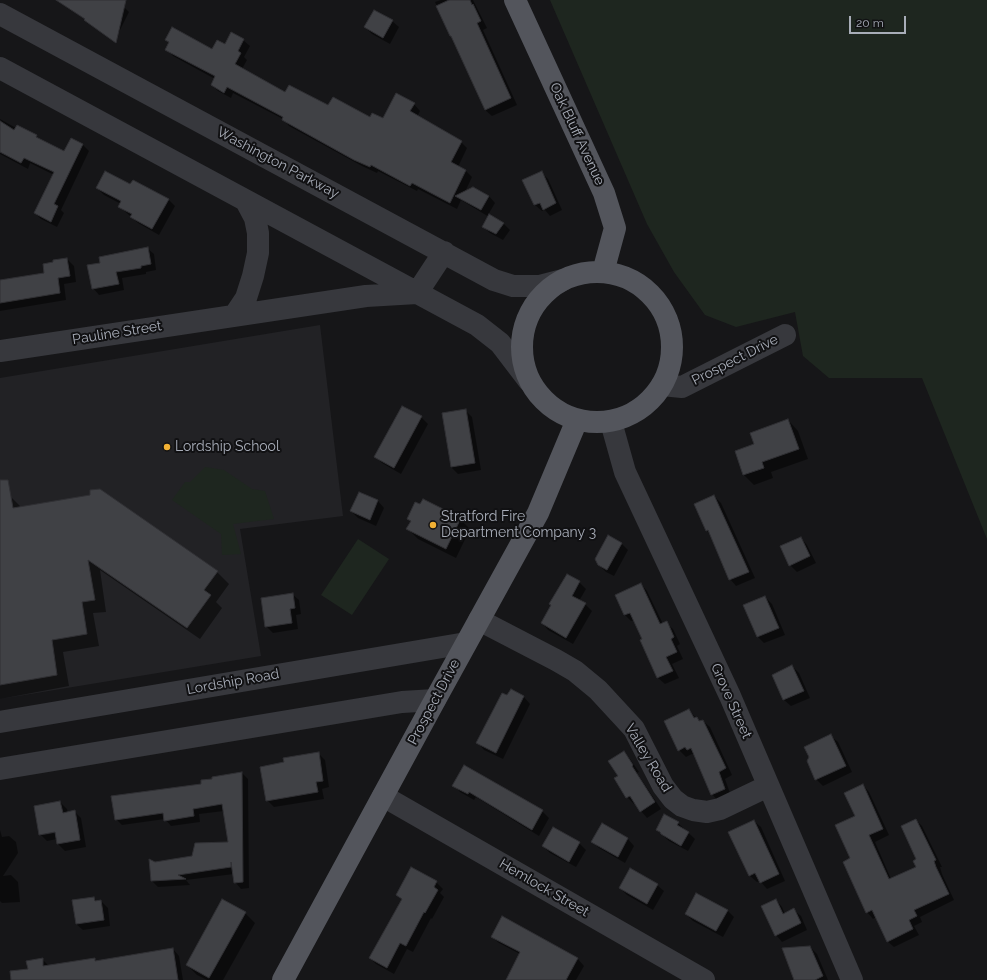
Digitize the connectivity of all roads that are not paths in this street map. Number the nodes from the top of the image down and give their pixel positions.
1 (515, 0) edge
2 (0, 14) edge
3 (0, 68) edge
4 (246, 201) junction
5 (444, 252) junction
6 (603, 272) junction
7 (563, 280) junction
8 (417, 293) junction
9 (234, 316) junction
10 (785, 336) dead end
11 (0, 352) edge
12 (529, 381) junction
13 (662, 385) junction
14 (577, 420) junction
15 (611, 422) junction
16 (478, 620) junction
17 (466, 643) junction
18 (434, 700) junction
19 (0, 722) edge
20 (0, 769) edge
21 (768, 786) junction
22 (383, 796) junction
23 (282, 980) edge
24 (704, 980) edge
25 (852, 980) edge

1 - 6 main road, Oak Bluff Avenue
2 - 5 street, Washington Parkway
3 - 4 street
4 - 8 street
4 - 9 street
5 - 7 street, Washington Parkway
5 - 8 street
6 - 7 main road
6 - 13 main road
7 - 12 main road
8 - 9 street, Pauline Street
8 - 12 street
9 - 11 street, Pauline Street
10 - 13 street, Prospect Drive
12 - 14 main road
13 - 15 main road
14 - 15 main road
14 - 16 main road, Prospect Drive
15 - 21 street, Grove Street
16 - 17 main road, Prospect Drive
16 - 21 street, Valley Road
17 - 18 main road, Prospect Drive
17 - 19 street, Lordship Road
18 - 20 street
18 - 22 main road, Prospect Drive
21 - 25 street, Grove Street
22 - 23 main road, Prospect Drive
22 - 24 street, Hemlock Street

